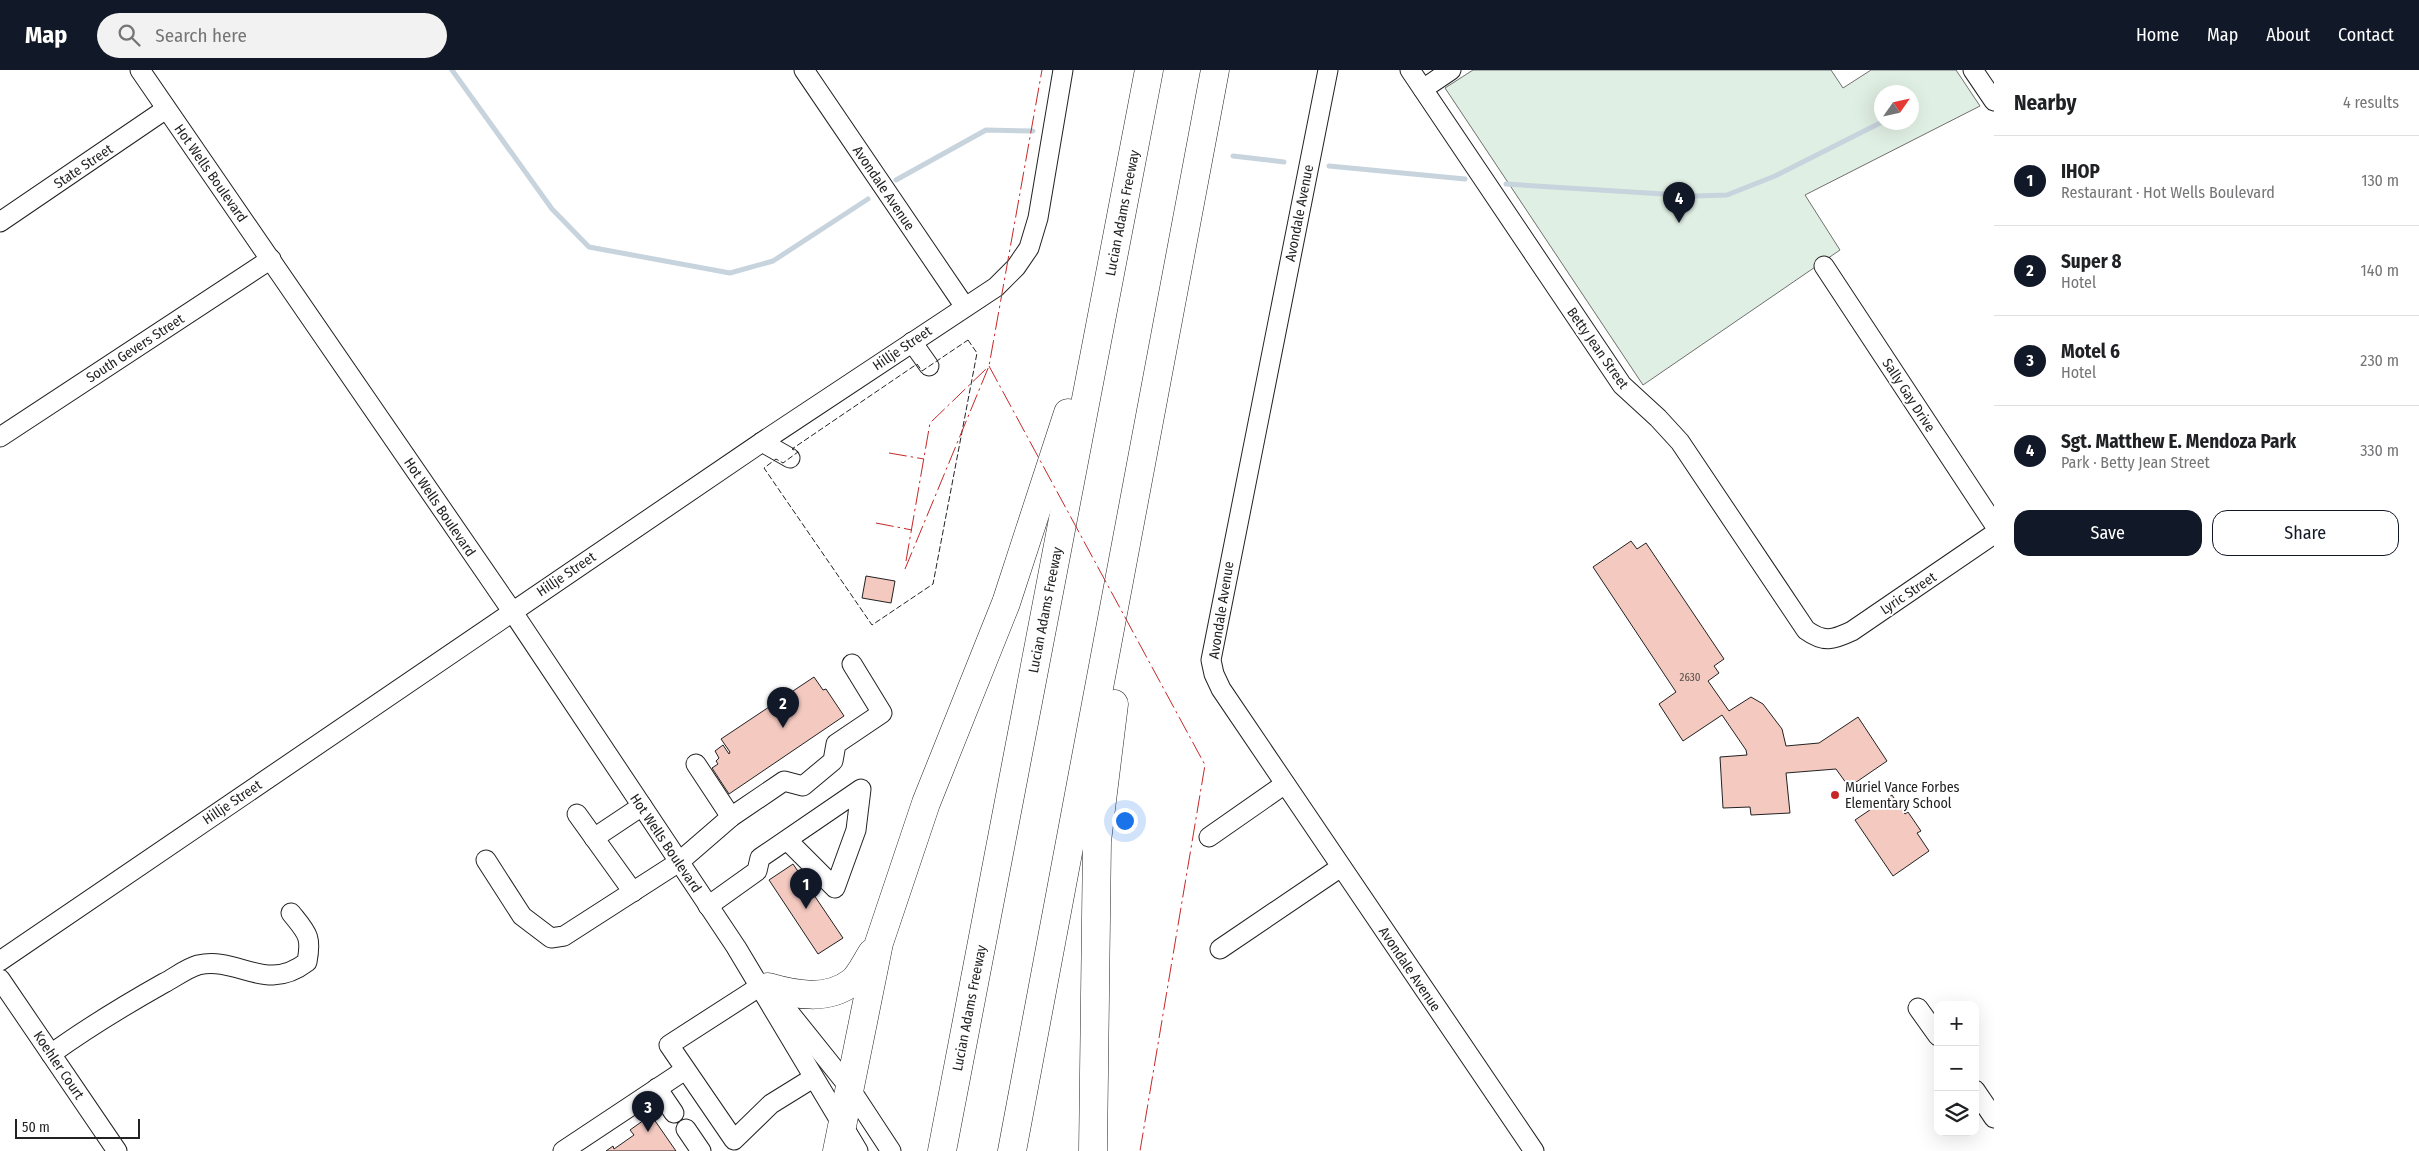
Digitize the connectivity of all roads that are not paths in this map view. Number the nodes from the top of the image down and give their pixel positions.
1 (140, 70) edge
2 (804, 70) edge
3 (1063, 70) edge
4 (1150, 70) edge
5 (1215, 70) edge
6 (1221, 70) edge
7 (1328, 70) edge
8 (1410, 70) edge
9 (1450, 70) edge
10 (1973, 70) edge
11 (1423, 89) junction
12 (1994, 101) edge
13 (1208, 105) junction
14 (166, 110) junction
15 (0, 222) edge
16 (270, 259) junction
17 (1824, 266) dead end
18 (1109, 280) junction
19 (965, 307) junction
20 (912, 342) junction
21 (929, 366) dead end
22 (1148, 432) junction
23 (0, 437) edge
24 (762, 442) junction
25 (790, 458) dead end
26 (1994, 524) edge
27 (1994, 534) edge
28 (512, 611) junction
29 (1818, 638) joint
30 (852, 664) dead end
31 (696, 764) dead end
32 (1285, 784) junction
33 (642, 806) junction
34 (577, 814) dead end
35 (731, 817) junction
36 (1209, 837) dead end
37 (594, 838) junction
38 (787, 840) junction
39 (486, 860) dead end
40 (679, 862) junction
41 (1341, 867) junction
42 (633, 892) junction
43 (708, 906) junction
44 (291, 913) dead end
45 (879, 943) junction
46 (1220, 949) dead end
47 (0, 961) edge
48 (0, 980) edge
49 (764, 987) junction
50 (1918, 1008) dead end
51 (1934, 1030) edge
52 (51, 1054) junction
53 (685, 1070) junction
54 (813, 1078) junction
55 (849, 1087) junction
56 (657, 1088) junction
57 (1976, 1091) edge
58 (674, 1113) dead end
59 (1994, 1118) edge
60 (686, 1129) dead end
61 (839, 1138) edge
62 (886, 1144) edge
63 (728, 1146) edge
64 (117, 1151) edge
65 (563, 1151) edge
66 (701, 1151) edge
67 (858, 1151) edge
68 (942, 1151) edge
69 (1012, 1151) edge
70 (1093, 1151) edge
71 (1534, 1151) edge

1 - 14 street, Hot Wells Boulevard
2 - 19 street, Avondale Avenue
3 - 19 street, Hillje Street
4 - 18 highway, Lucian Adams Freeway
5 - 13 highway
6 - 13 highway
7 - 32 street, Avondale Avenue
8 - 11 street, Betty Jean Street
9 - 11 street
10 - 12 street
11 - 29 street, Betty Jean Street
13 - 22 highway
14 - 15 street, State Street
14 - 16 street, Hot Wells Boulevard
16 - 23 street, South Gevers Street
16 - 28 street, Hot Wells Boulevard
17 - 26 street, Sally Gay Drive
18 - 45 highway
18 - 68 highway, Lucian Adams Freeway
19 - 20 street, Hillje Street
20 - 21 street
20 - 24 street, Hillje Street
22 - 69 highway
22 - 70 highway
24 - 25 street
24 - 28 street, Hillje Street
27 - 29 street, Lyric Street
28 - 33 street, Hot Wells Boulevard
28 - 47 street, Hillje Street
30 - 35 street
31 - 35 street
32 - 36 street
32 - 41 street, Avondale Avenue
33 - 37 street
33 - 40 street, Hot Wells Boulevard
34 - 37 street
35 - 40 street
37 - 42 street
38 - 38 street
38 - 43 street
39 - 42 street
40 - 42 street
40 - 43 street, Hot Wells Boulevard
41 - 46 street
41 - 71 street, Avondale Avenue
43 - 49 street, Hot Wells Boulevard
44 - 52 street
45 - 49 highway
45 - 55 highway
48 - 52 street, Koehler Court
49 - 53 street
49 - 54 street, Hot Wells Boulevard
49 - 55 street, Hot Wells Boulevard
50 - 51 street
52 - 64 street, Koehler Court
53 - 56 street
53 - 63 street
54 - 61 street, Hot Wells Boulevard
54 - 63 street
55 - 61 highway
55 - 62 street, Hot Wells Boulevard
56 - 58 street
56 - 65 street
57 - 59 street
60 - 66 street
61 - 67 street, Hot Wells Boulevard

